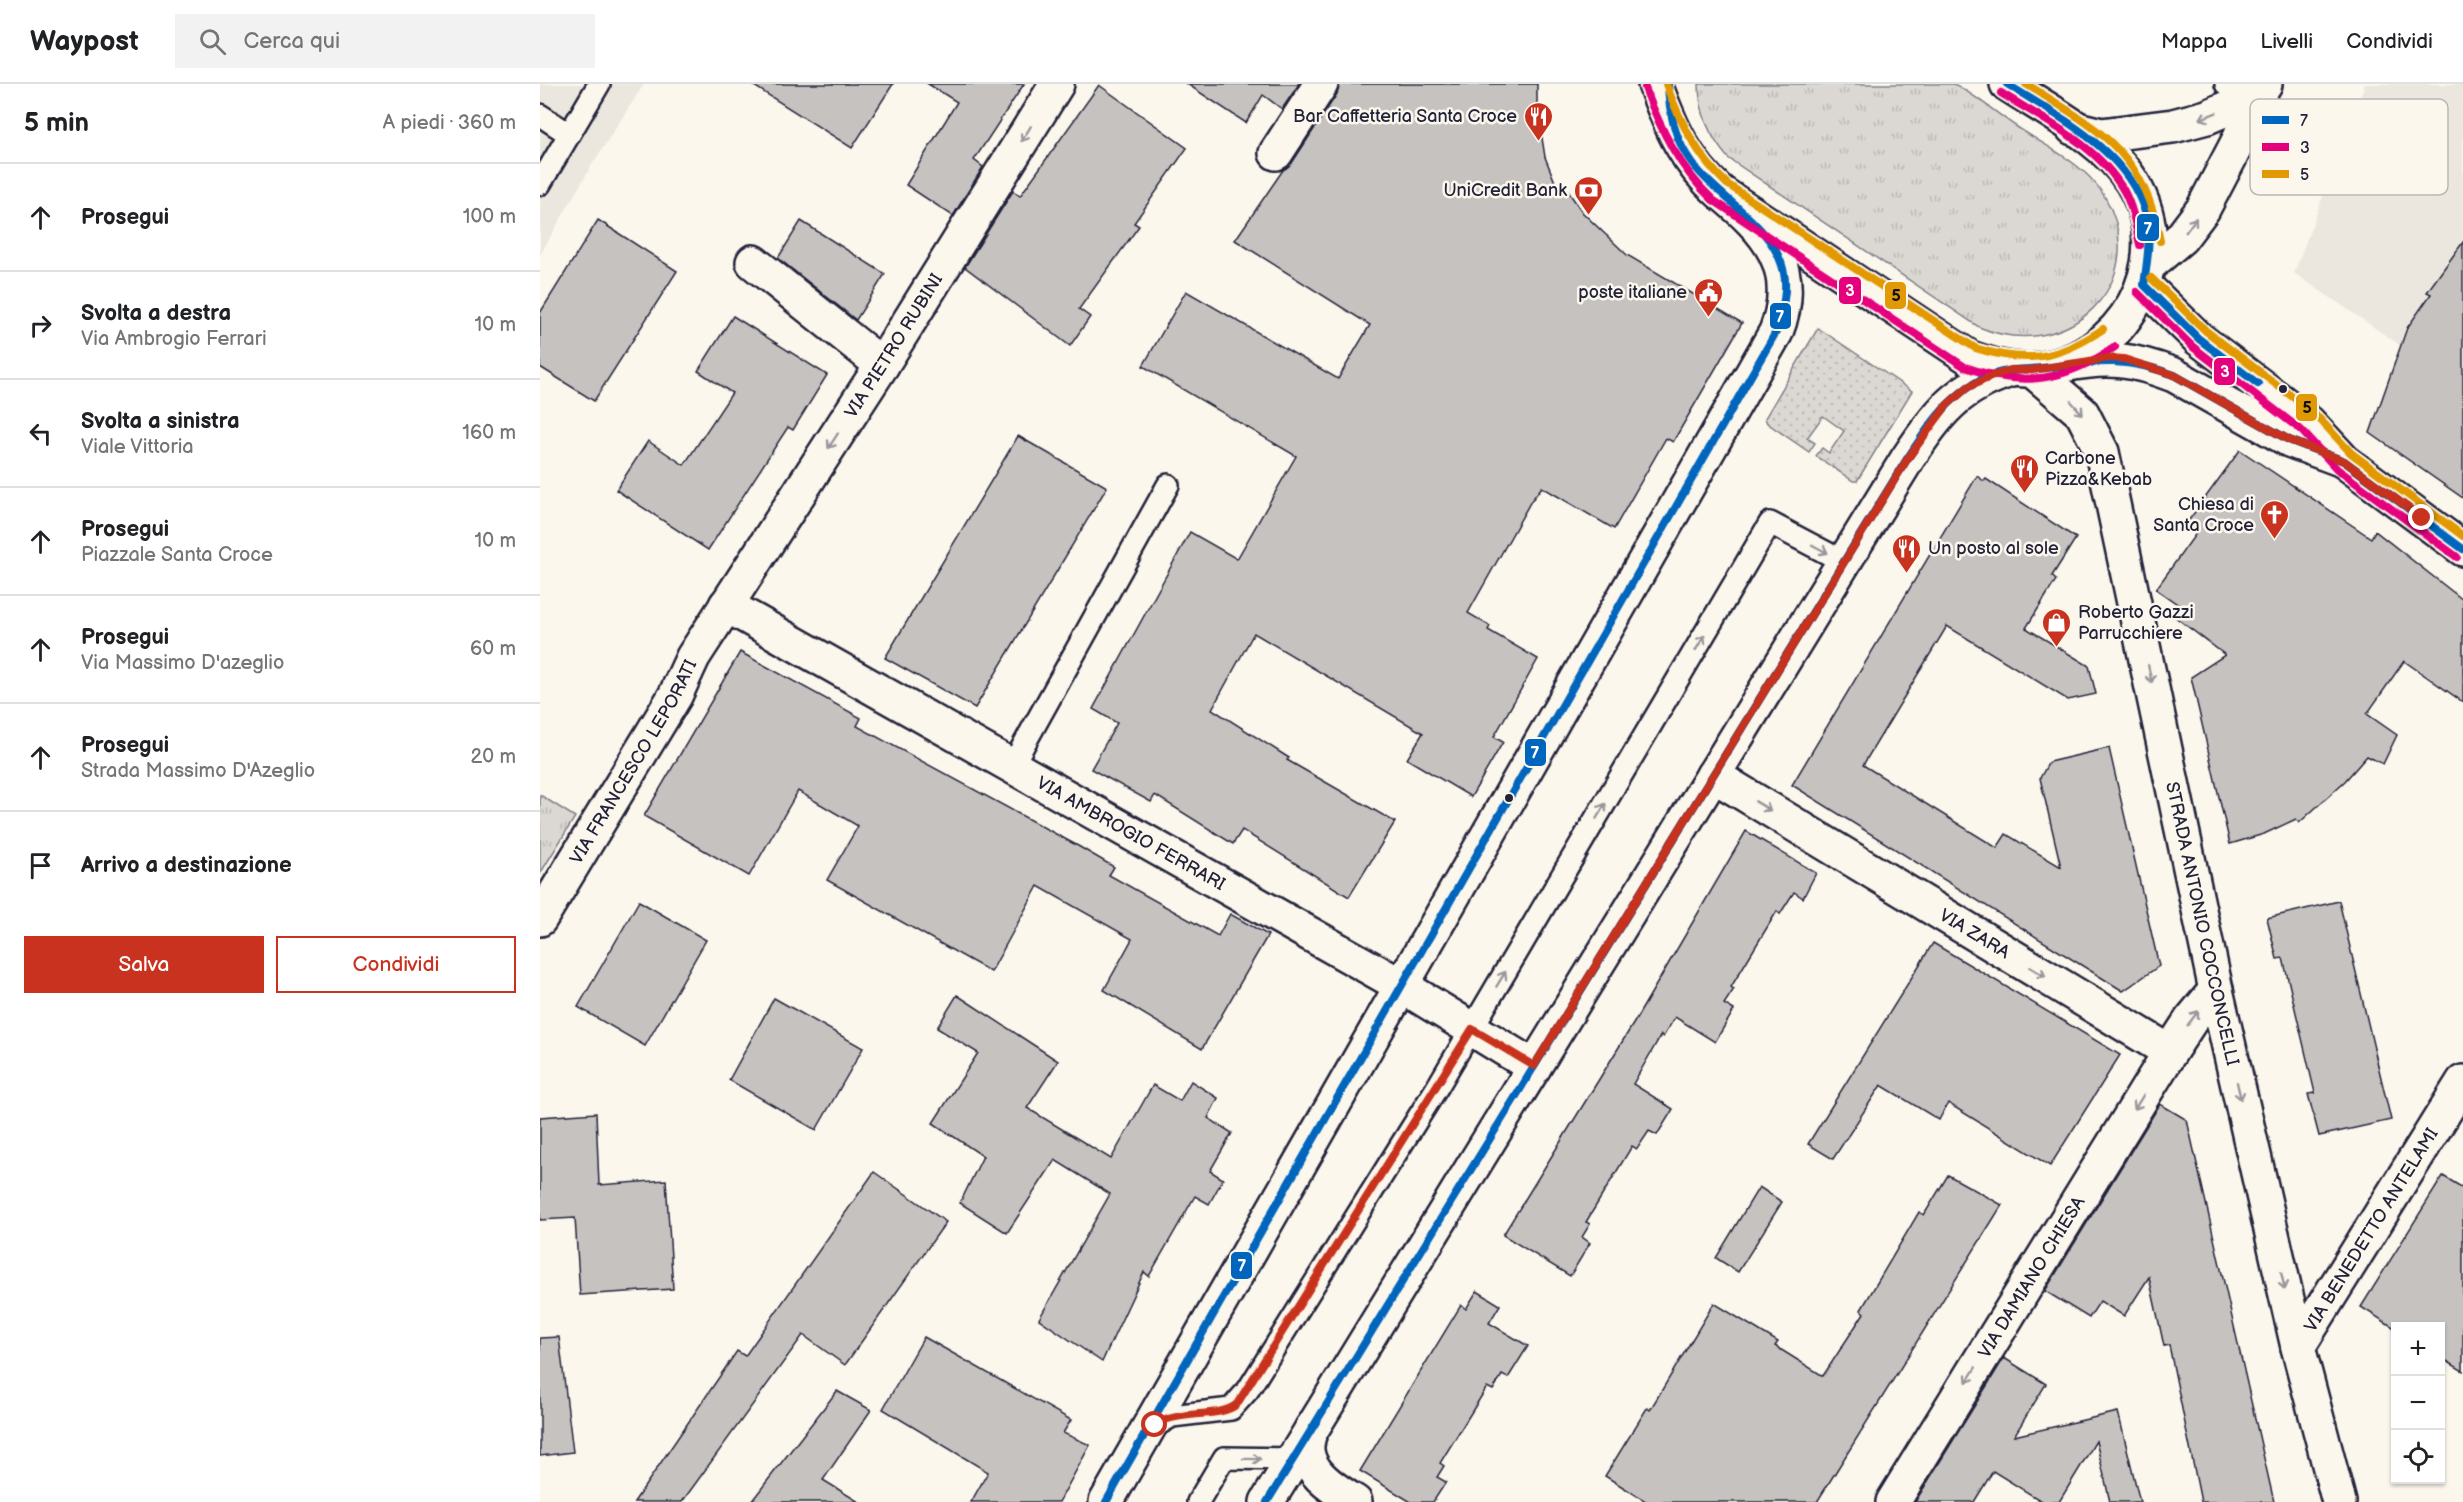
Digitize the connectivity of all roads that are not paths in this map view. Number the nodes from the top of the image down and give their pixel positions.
1 (599, 84) edge
2 (1057, 84) edge
3 (1321, 84) edge
4 (1655, 84) edge
5 (1668, 84) edge
6 (2007, 84) edge
7 (2038, 84) edge
8 (2226, 84) edge
9 (2262, 87) edge
10 (2250, 108) edge
11 (540, 115) edge
12 (2073, 128) junction
13 (569, 134) junction
14 (1679, 143) junction
15 (1276, 153) dead end
16 (540, 184) edge
17 (1720, 192) junction
18 (753, 262) dead end
19 (2147, 264) junction
20 (882, 365) junction
21 (2032, 369) junction
22 (2344, 461) junction
23 (1168, 485) dead end
24 (2463, 549) edge
25 (1844, 562) junction
26 (726, 605) junction
27 (1012, 766) junction
28 (1713, 775) junction
29 (540, 919) edge
30 (1402, 986) junction
31 (2216, 990) junction
32 (1472, 1029) junction
33 (2170, 1052) junction
34 (1534, 1066) junction
35 (2463, 1082) edge
36 (2298, 1347) junction
37 (1312, 1428) junction
38 (1139, 1444) junction
39 (1293, 1459) junction
40 (1106, 1502) edge
41 (1198, 1502) edge
42 (1267, 1502) edge
43 (1355, 1502) edge
44 (1893, 1502) edge
45 (2339, 1502) edge

1 - 13 lane
2 -> 20 street, VIA PIETRO RUBINI
3 - 15 street
4 - 14 street
5 - 14 street
6 - 12 street
7 - 12 street
8 - 9 lane
9 -> 12 street
19 -> 10 street
11 - 13 lane
12 - 19 street
13 - 16 lane
14 - 17 street
17 - 21 street
17 - 30 street
18 - 20 street
19 - 21 street
19 - 22 street
20 -> 26 street, VIA PIETRO RUBINI
21 - 22 street
21 - 25 street
21 -> 31 street, STRADA ANTONIO COCCONCELLI
22 - 24 street
23 - 27 lane
25 - 28 street
32 -> 25 lane
26 - 27 street, VIA AMBROGIO FERRARI
26 - 29 street, VIA FRANCESCO LEPORATI
27 - 30 street, VIA AMBROGIO FERRARI
28 -> 33 street, VIA ZARA
28 - 34 street
30 - 32 street, VIA AMBROGIO FERRARI
30 - 38 street
33 -> 31 street
31 -> 36 street, STRADA ANTONIO COCCONCELLI
32 - 34 street, VIA AMBROGIO FERRARI
32 - 38 lane
33 -> 44 street, VIA DAMIANO CHIESA
34 - 37 street
35 - 36 street, VIA BENEDETTO ANTELAMI
36 - 45 street, STRADA ANTONIO COCCONCELLI
37 - 39 street
37 - 43 street
38 - 40 street
41 -> 39 lane
39 - 42 street

